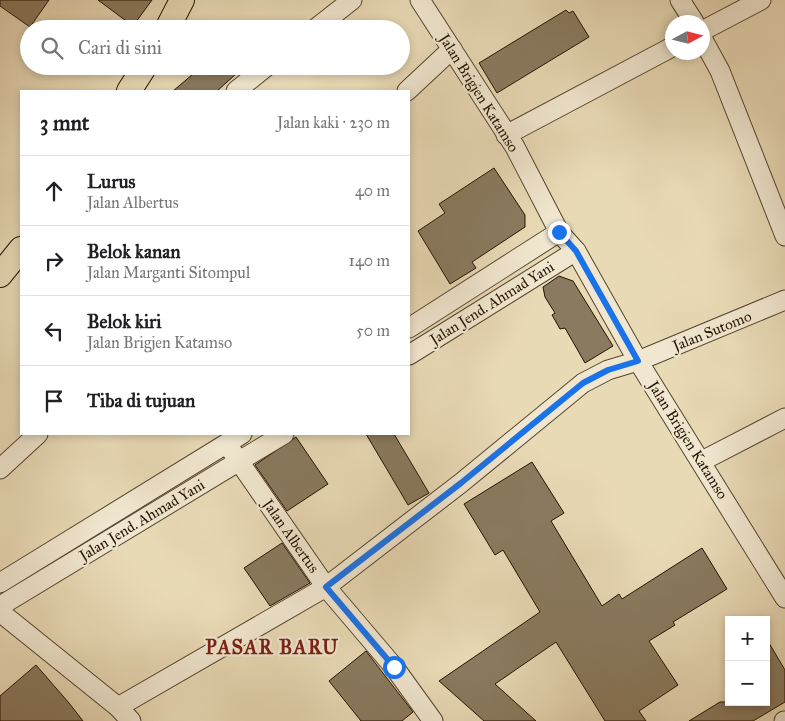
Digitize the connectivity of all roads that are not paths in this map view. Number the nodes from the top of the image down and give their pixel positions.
1 (182, 0) edge
2 (352, 0) edge
3 (420, 0) edge
4 (680, 0) edge
5 (761, 0) edge
6 (690, 15) edge
7 (172, 20) edge
8 (326, 20) edge
9 (710, 27) edge
10 (452, 49) junction
11 (665, 51) edge
12 (710, 53) edge
13 (139, 75) edge
14 (256, 75) edge
15 (130, 90) edge
16 (237, 90) edge
17 (408, 90) edge
18 (506, 135) junction
19 (559, 232) junction
20 (785, 236) edge
21 (20, 250) edge
22 (576, 251) junction
23 (0, 275) edge
24 (785, 300) edge
25 (410, 327) edge
26 (410, 354) edge
27 (638, 361) junction
28 (785, 418) edge
29 (37, 435) edge
30 (282, 435) edge
31 (235, 439) edge
32 (702, 461) junction
33 (240, 462) junction
34 (0, 469) edge
35 (0, 583) edge
36 (326, 587) junction
37 (785, 598) edge
38 (0, 606) edge
39 (0, 612) edge
40 (118, 707) junction
41 (422, 717) edge
42 (131, 721) edge

1 - 7 main road
2 - 8 street
3 - 10 street, Jalan Brigjen Katamso
4 - 6 street
5 - 9 street
10 - 17 street
10 - 18 street, Jalan Brigjen Katamso
11 - 18 street
12 - 20 street
13 - 15 main road
14 - 16 street
18 - 19 street, Jalan Brigjen Katamso
19 - 22 street, Jalan Brigjen Katamso
19 - 25 street, Jalan Jend. Ahmad Yani
21 - 23 main road
22 - 26 street, Jalan Jend. Ahmad Yani
22 - 27 street, Jalan Brigjen Katamso
24 - 27 street, Jalan Sutomo
27 - 32 street, Jalan Brigjen Katamso
27 - 36 street, Jalan Sutomo
28 - 32 street
29 - 34 street
30 - 33 street, Jalan Jend. Ahmad Yani
31 - 33 street, Jalan Albertus
31 - 35 street, Jalan Jend. Ahmad Yani
32 - 37 street, Jalan Brigjen Katamso
33 - 36 street, Jalan Albertus
33 - 38 street, Jalan Jend. Ahmad Yani
36 - 40 street, Jalan Sutomo
36 - 41 street, Jalan Albertus
39 - 40 street
40 - 42 street

